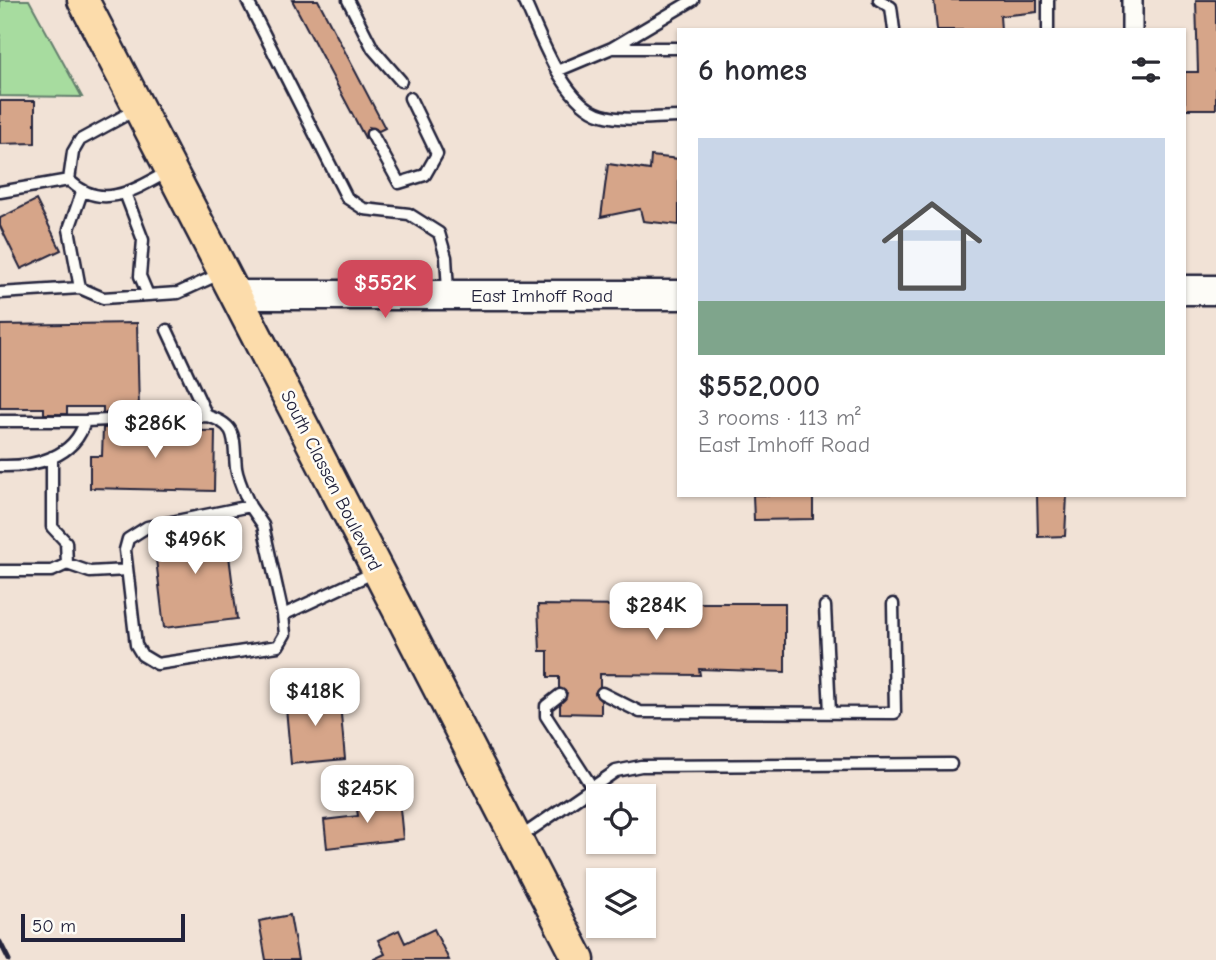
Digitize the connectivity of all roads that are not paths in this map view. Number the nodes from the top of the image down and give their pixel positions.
1 (83, 0) edge
2 (247, 0) edge
3 (348, 0) edge
4 (524, 0) edge
5 (693, 0) edge
6 (879, 0) edge
7 (1048, 0) edge
8 (1132, 0) edge
9 (894, 28) edge
10 (1048, 28) edge
11 (1132, 28) edge
12 (611, 48) junction
13 (677, 48) edge
14 (557, 71) junction
15 (401, 81) dead end
16 (410, 98) dead end
17 (139, 108) junction
18 (677, 117) edge
19 (372, 134) dead end
20 (171, 170) junction
21 (69, 180) junction
22 (0, 192) edge
23 (82, 192) junction
24 (125, 193) junction
25 (231, 284) junction
26 (80, 288) junction
27 (1186, 290) edge
28 (1216, 290) edge
29 (0, 293) edge
30 (148, 295) junction
31 (448, 295) junction
32 (677, 295) edge
33 (167, 330) dead end
34 (207, 416) junction
35 (0, 421) edge
36 (85, 421) junction
37 (52, 457) junction
38 (0, 466) edge
39 (250, 506) junction
40 (67, 564) junction
41 (127, 570) junction
42 (0, 571) edge
43 (378, 571) junction
44 (893, 604) dead end
45 (825, 606) dead end
46 (283, 615) junction
47 (602, 693) dead end
48 (560, 695) dead end
49 (830, 713) junction
50 (951, 764) dead end
51 (590, 784) edge
52 (596, 784) edge
53 (586, 791) edge
54 (516, 840) junction
55 (579, 960) edge

1 - 17 main road, South Classen Boulevard
2 - 31 lane
3 - 15 lane
4 - 14 lane
5 - 12 lane
6 - 9 lane
7 - 10 lane
8 - 11 street
12 - 13 lane
12 - 14 lane
14 - 18 lane
16 - 19 lane
17 - 20 main road, South Classen Boulevard
17 - 21 lane
20 - 24 lane
20 - 25 main road, South Classen Boulevard
21 - 22 lane
21 - 23 lane
23 - 24 lane
23 - 26 lane
24 - 30 lane
25 - 30 lane
25 - 31 main road, East Imhoff Road
25 - 43 main road, South Classen Boulevard
26 - 29 lane
26 - 30 lane
27 - 28 main road
31 - 32 main road, East Imhoff Road
33 - 34 lane
34 - 36 lane
34 - 39 lane
35 - 36 lane
36 - 37 lane
37 - 38 lane
37 - 40 lane
39 - 41 lane
39 - 46 lane
40 - 41 lane
40 - 42 lane
41 - 46 lane
43 - 46 lane
43 - 54 main road, South Classen Boulevard
44 - 49 lane
45 - 49 lane
47 - 49 lane
48 - 51 lane
50 - 52 lane
53 - 54 lane
54 - 55 main road, South Classen Boulevard

